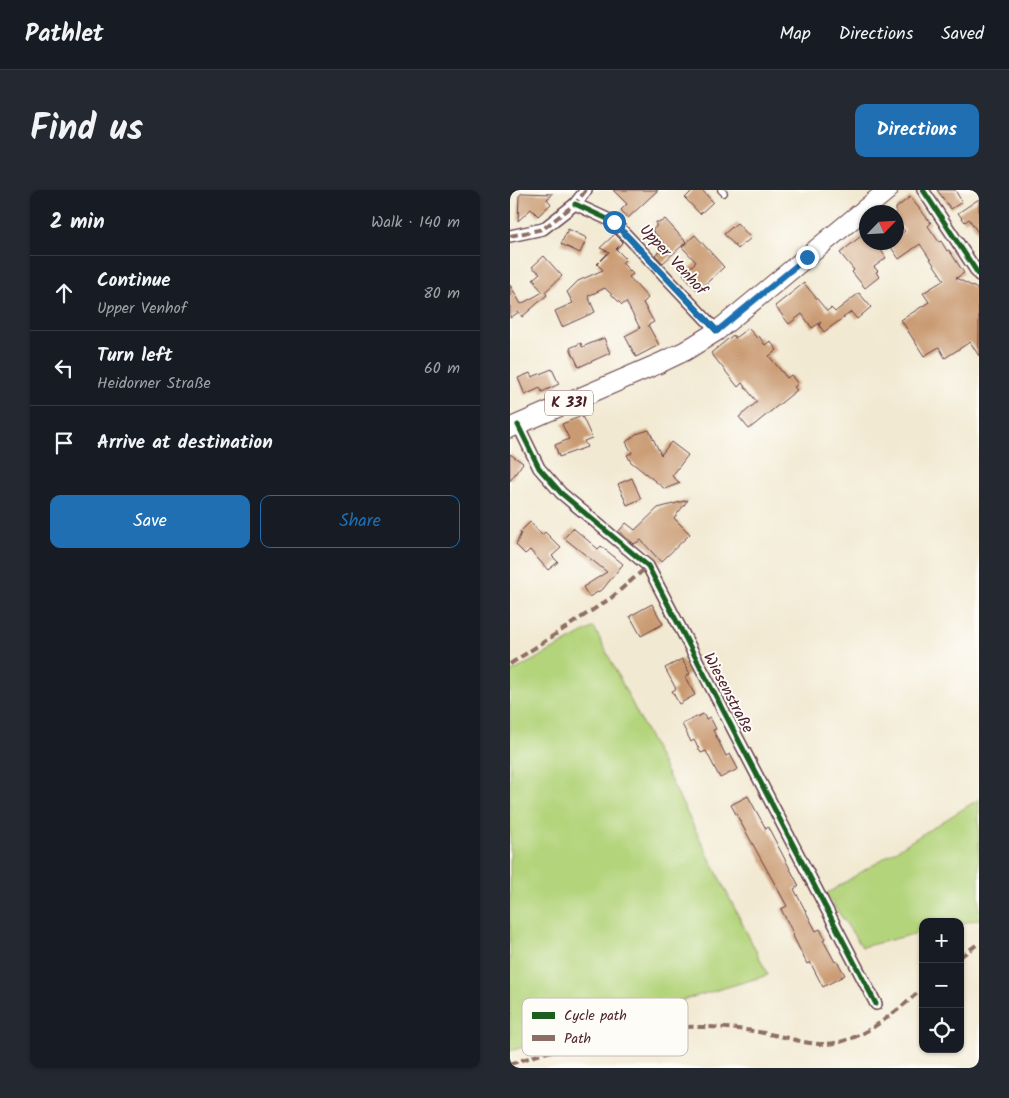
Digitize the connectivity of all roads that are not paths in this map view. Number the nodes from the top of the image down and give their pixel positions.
1 (586, 190) edge
2 (888, 190) edge
3 (923, 190) edge
4 (575, 204) junction
5 (510, 236) edge
6 (979, 275) edge
7 (717, 331) junction
8 (514, 426) edge
9 (876, 1004) dead end

1 - 4 street
2 - 7 main road, K 331
3 - 6 street
4 - 5 street
4 - 7 street, Upper Venhof
7 - 8 main road, K 331
8 - 9 street, Wiesenstraße

